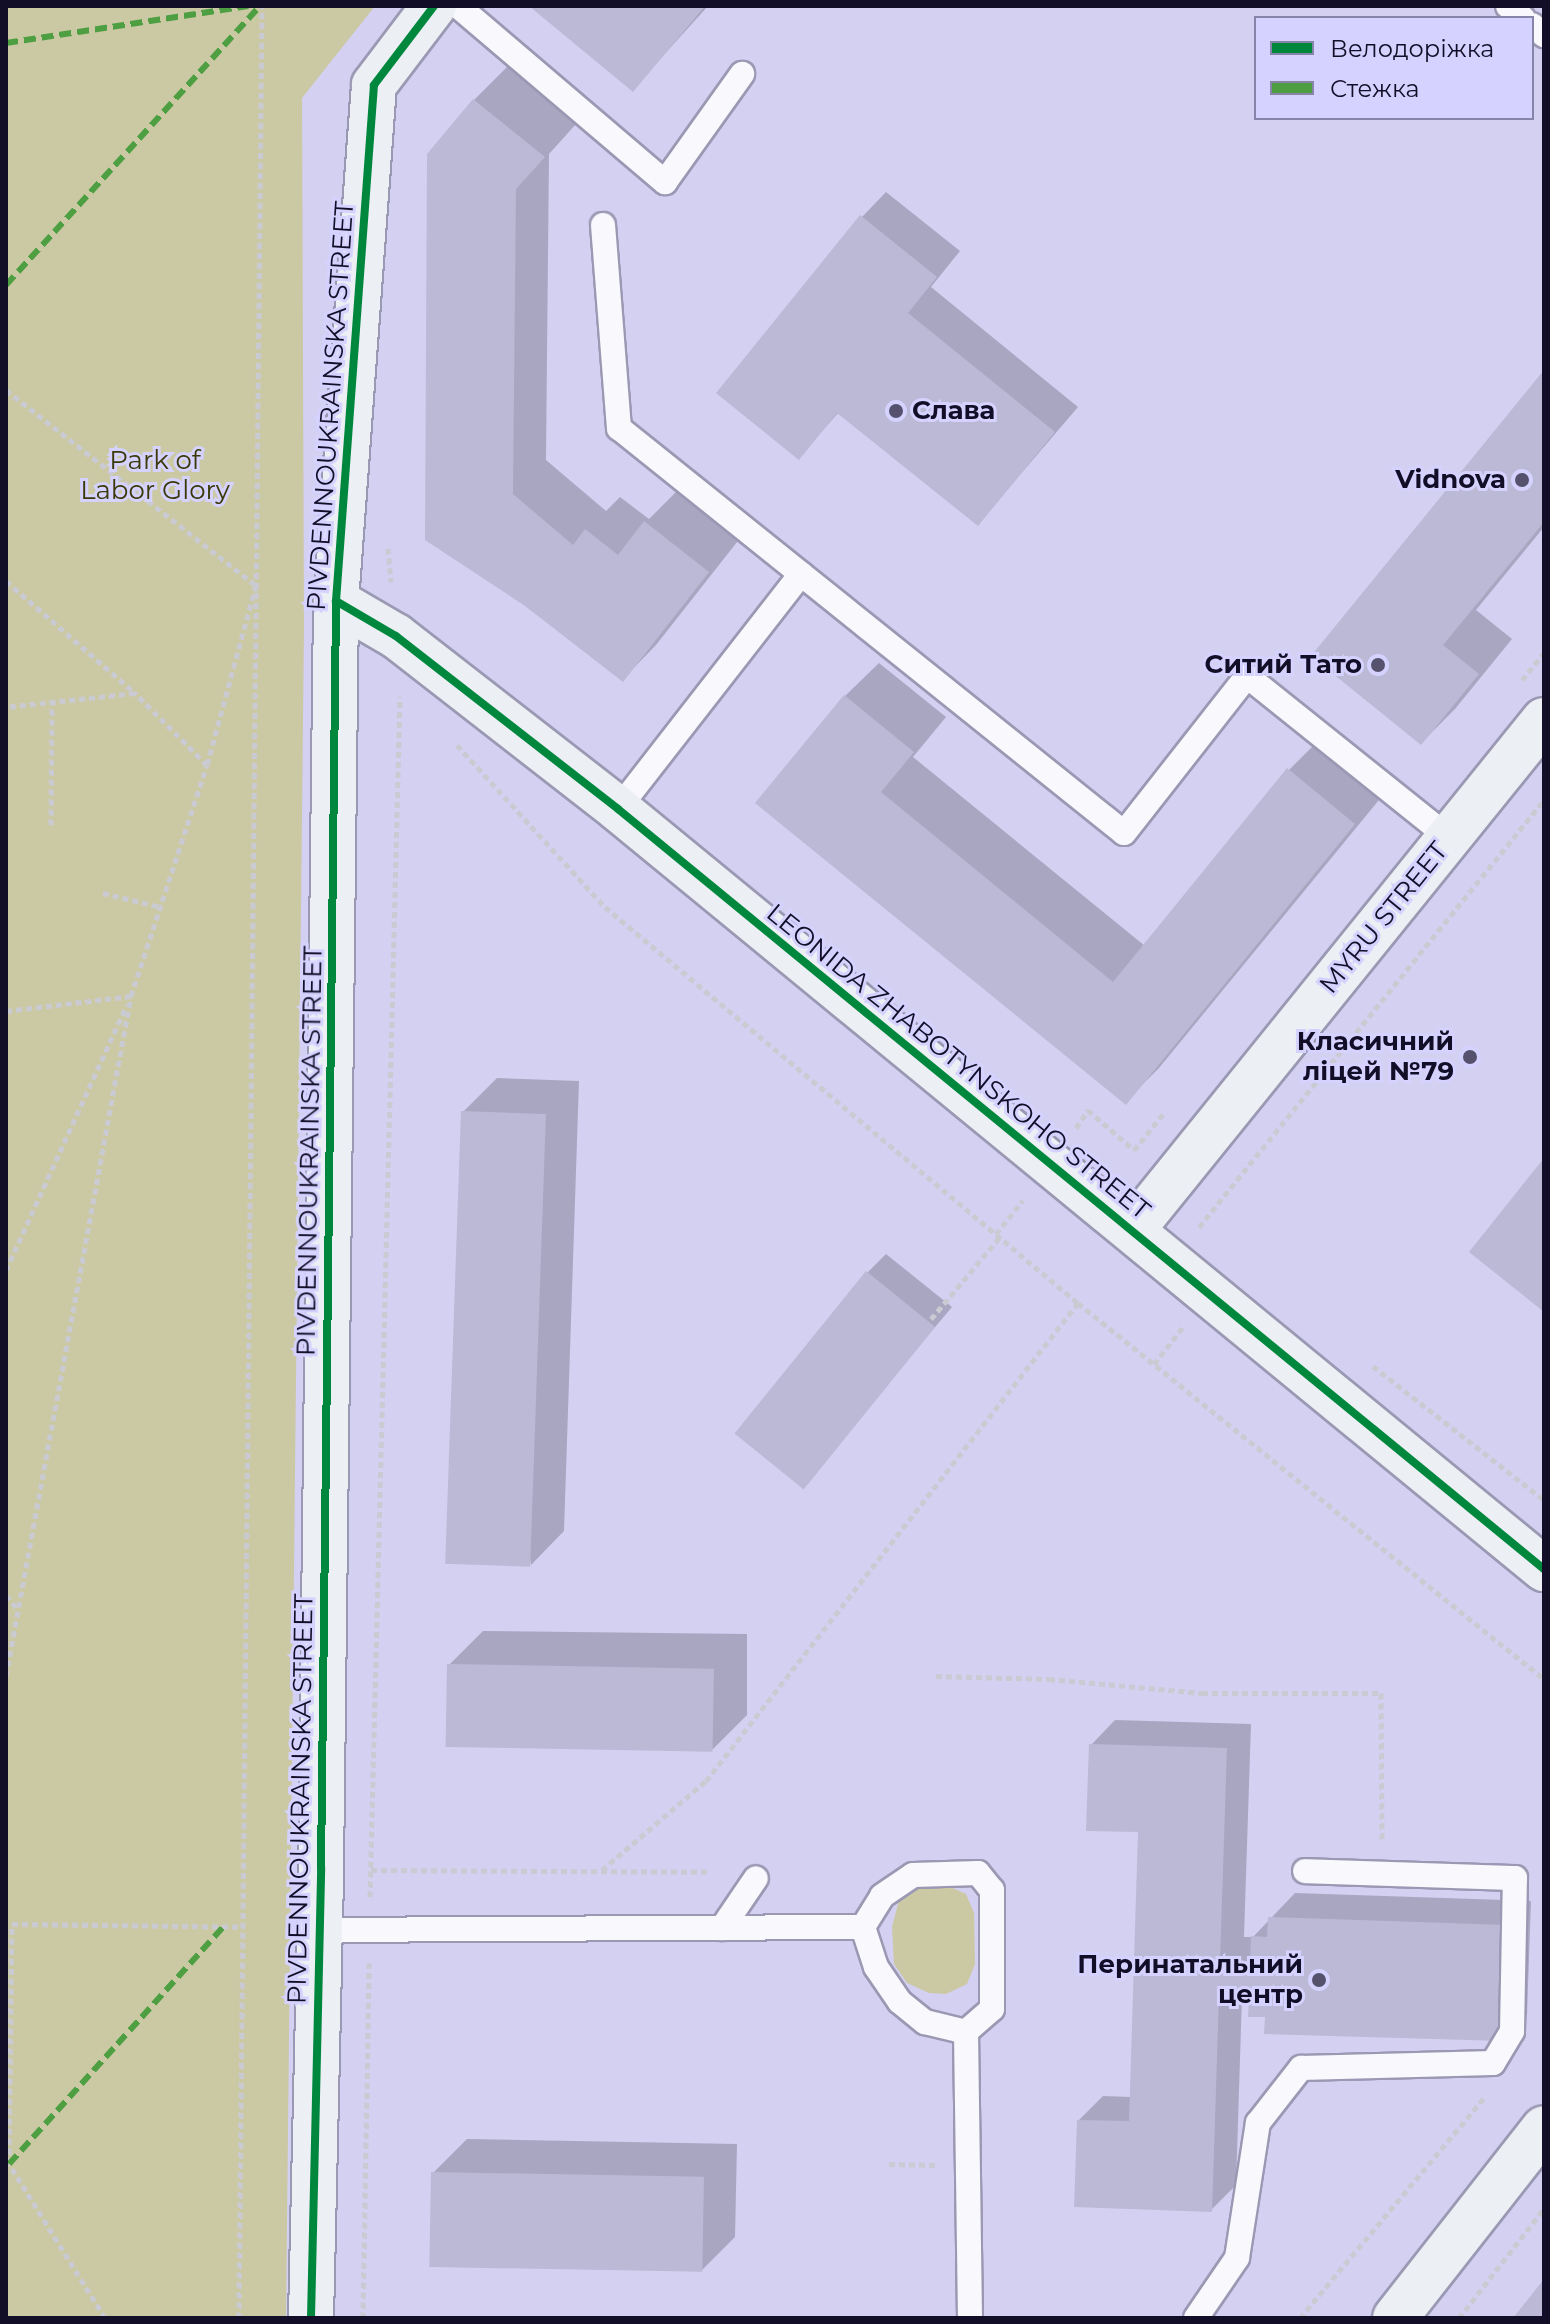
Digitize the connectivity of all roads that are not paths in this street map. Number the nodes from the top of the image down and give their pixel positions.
1 (434, 6) edge
2 (458, 6) edge
3 (742, 74) dead end
4 (603, 225) dead end
5 (801, 574) junction
6 (336, 601) junction
7 (1529, 704) edge
8 (618, 809) junction
9 (1449, 838) junction
10 (1133, 1229) junction
11 (1544, 1569) edge
12 (1305, 1871) dead end
13 (756, 1878) dead end
14 (863, 1927) junction
15 (722, 1928) junction
16 (319, 1930) junction
17 (966, 2032) junction
18 (1544, 2128) edge
19 (311, 2318) edge
20 (970, 2318) edge
21 (1196, 2318) edge
22 (1395, 2318) edge

1 - 6 street, PIVDENNOUKRAINSKA STREET
2 - 3 lane
4 - 5 lane
5 - 8 lane
5 - 9 lane
6 - 8 street, LEONIDA ZHABOTYNSKOHO STREET
6 - 16 street, PIVDENNOUKRAINSKA STREET
7 - 9 street, MYRU STREET
8 - 10 street, LEONIDA ZHABOTYNSKOHO STREET
9 - 10 street, MYRU STREET
10 - 11 street, LEONIDA ZHABOTYNSKOHO STREET
12 - 21 lane
13 - 15 lane
14 - 15 lane
14 - 17 lane
14 - 17 lane
15 - 16 lane
16 - 19 street, PIVDENNOUKRAINSKA STREET
17 - 20 lane
18 - 22 street

